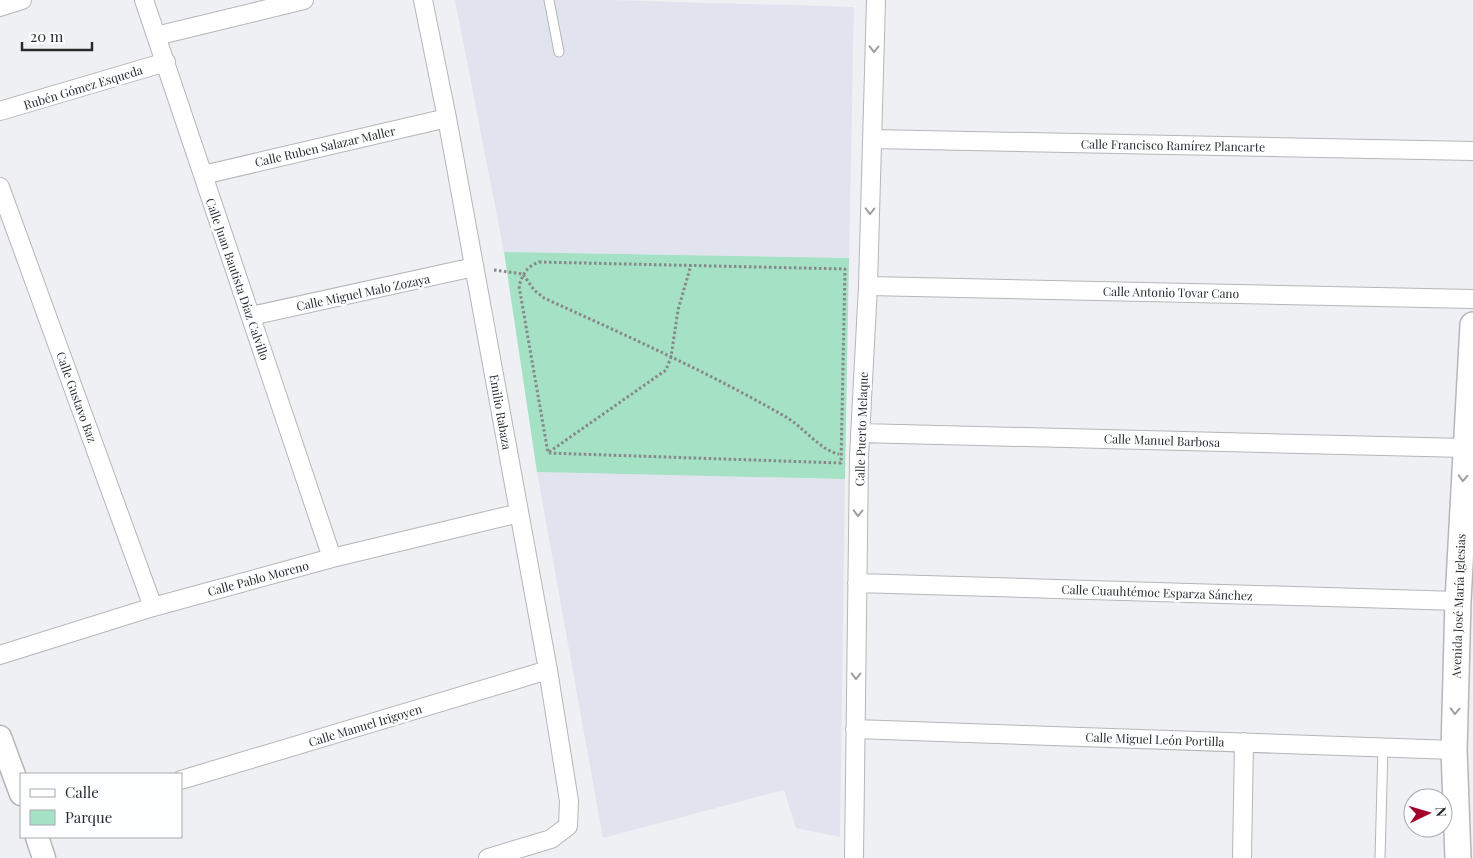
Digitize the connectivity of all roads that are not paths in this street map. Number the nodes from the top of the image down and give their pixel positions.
1 (22, 0) edge
2 (144, 0) edge
3 (304, 0) edge
4 (423, 0) edge
5 (549, 0) edge
6 (876, 0) edge
7 (0, 7) edge
8 (156, 36) junction
9 (559, 52) dead end
10 (166, 62) junction
11 (0, 111) edge
12 (447, 118) junction
13 (872, 139) junction
14 (1473, 152) edge
15 (203, 174) junction
16 (0, 187) edge
17 (474, 267) junction
18 (868, 286) junction
19 (1473, 299) edge
20 (251, 316) junction
21 (1473, 325) edge
22 (860, 432) junction
23 (1465, 448) junction
24 (519, 512) junction
25 (332, 558) junction
26 (857, 583) junction
27 (1458, 602) junction
28 (153, 607) junction
29 (0, 655) edge
30 (548, 670) junction
31 (855, 730) junction
32 (0, 737) edge
33 (1244, 742) junction
34 (1383, 747) junction
35 (1454, 750) junction
36 (182, 780) edge
37 (20, 791) edge
38 (37, 838) edge
39 (44, 858) edge
40 (488, 858) edge
41 (854, 858) edge
42 (1242, 858) edge
43 (1380, 858) edge
44 (1458, 858) edge

1 - 7 street
2 - 8 street, Calle Juan Bautista Díaz Calvillo
3 - 8 street
4 - 12 street, Emilio Rabaza
5 - 9 lane
6 -> 13 street, Calle Puerto Melaque
8 - 10 street, Calle Juan Bautista Díaz Calvillo
10 - 11 street, Rubén Gómez Esqueda
10 - 15 street, Calle Juan Bautista Díaz Calvillo
12 - 15 street, Calle Ruben Salazar Maller
12 - 17 street, Emilio Rabaza
13 - 14 street, Calle Francisco Ramírez Plancarte
13 -> 18 street, Calle Puerto Melaque
15 - 20 street, Calle Juan Bautista Díaz Calvillo
16 - 28 street, Calle Gustavo Baz
17 - 20 street, Calle Miguel Malo Zozaya
17 - 24 street, Emilio Rabaza
18 - 19 street, Calle Antonio Tovar Cano
18 - 22 street, Calle Puerto Melaque
20 - 25 street, Calle Juan Bautista Díaz Calvillo
21 - 23 main road, Avenida José María Iglesias
22 - 23 street, Calle Manuel Barbosa
22 -> 26 street, Calle Puerto Melaque
23 -> 27 main road, Avenida José María Iglesias
24 - 25 street, Calle Pablo Moreno
24 - 30 street, Emilio Rabaza
25 - 28 street, Calle Pablo Moreno
26 - 27 street, Calle Cuauhtémoc Esparza Sánchez
26 -> 31 street, Calle Puerto Melaque
27 -> 35 main road, Avenida José María Iglesias
28 - 29 street, Calle Pablo Moreno
30 - 36 street, Calle Manuel Irigoyen
30 - 40 street, Emilio Rabaza
31 - 33 street, Calle Miguel León Portilla
31 - 41 street, Calle Puerto Melaque
32 - 37 street
33 - 34 street, Calle Miguel León Portilla
33 - 42 street
34 - 35 street, Calle Miguel León Portilla
34 - 43 lane
35 - 44 main road, Avenida José María Iglesias
38 - 39 street

